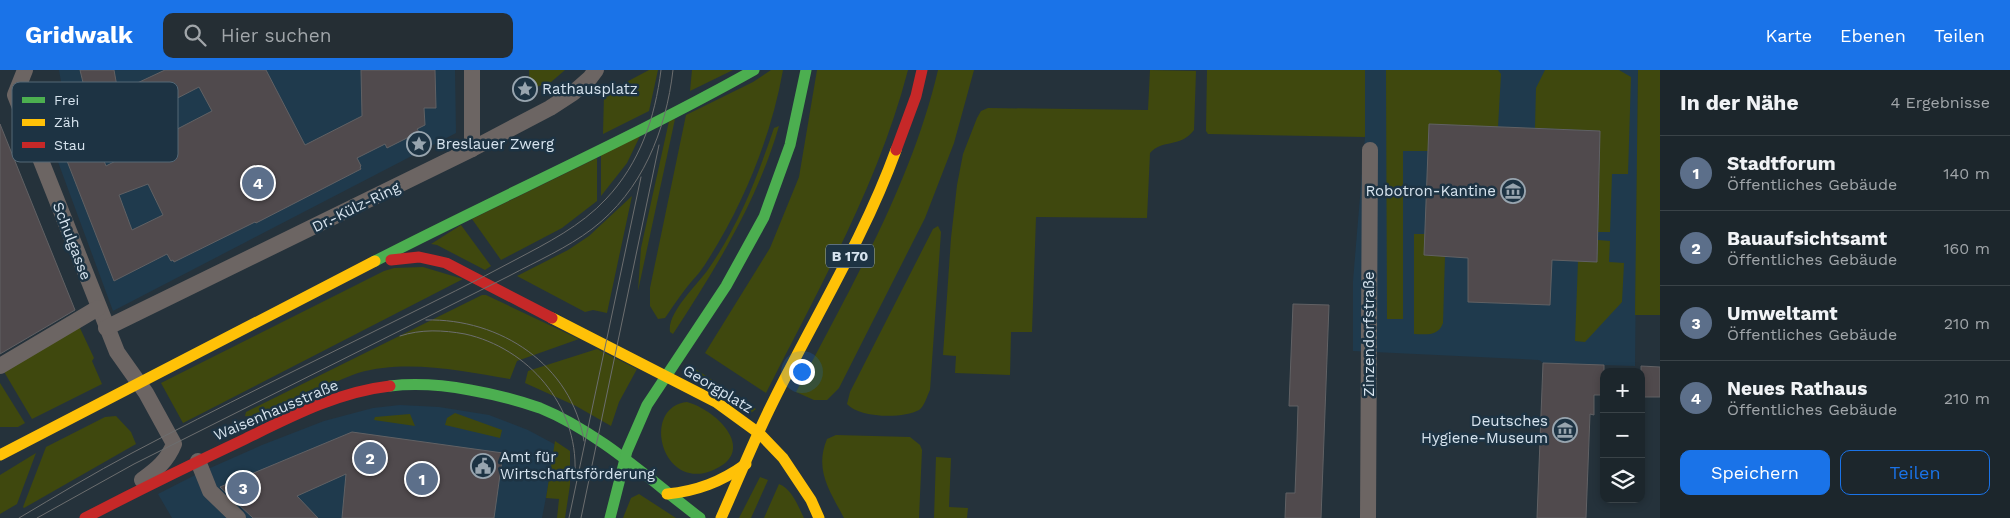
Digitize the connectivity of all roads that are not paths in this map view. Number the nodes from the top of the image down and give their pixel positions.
1 (25, 70) edge
2 (472, 70) edge
3 (596, 70) edge
4 (754, 70) edge
5 (806, 70) edge
6 (922, 70) edge
7 (20, 82) edge
8 (472, 149) junction
9 (1370, 150) dead end
10 (40, 162) edge
11 (365, 267) junction
12 (98, 308) junction
13 (106, 328) junction
14 (0, 366) edge
15 (665, 375) junction
16 (139, 383) junction
17 (760, 434) junction
18 (0, 455) edge
19 (198, 461) junction
20 (624, 461) junction
21 (746, 464) junction
22 (667, 494) junction
23 (86, 518) edge
24 (238, 518) edge
25 (610, 518) edge
26 (700, 518) edge
27 (721, 518) edge
28 (818, 518) edge
29 (1368, 518) edge

1 - 7 street, Schulgasse
2 - 8 street
3 - 8 street, Dr.-Külz-Ring
4 - 11 main road
5 - 15 main road
6 - 17 main road, B 170
8 - 13 street, Dr.-Külz-Ring
9 - 29 street, Zinzendorfstraße
10 - 12 street, Schulgasse
11 - 15 main road
11 - 16 main road
12 - 13 street, Schulgasse
12 - 14 street
13 - 16 street, Schulgasse
15 - 17 main road, Georgplatz
15 - 20 main road, Georgplatz
16 - 18 main road
16 - 23 street
17 - 21 main road, Georgplatz / B 170
17 - 28 main road
19 - 20 main road, Waisenhausstraße
19 - 23 main road, Waisenhausstraße
19 - 24 street
20 - 22 main road
20 - 25 main road, Georgplatz
21 - 22 main road
21 - 27 main road, Georgplatz / B 170
22 - 26 main road

